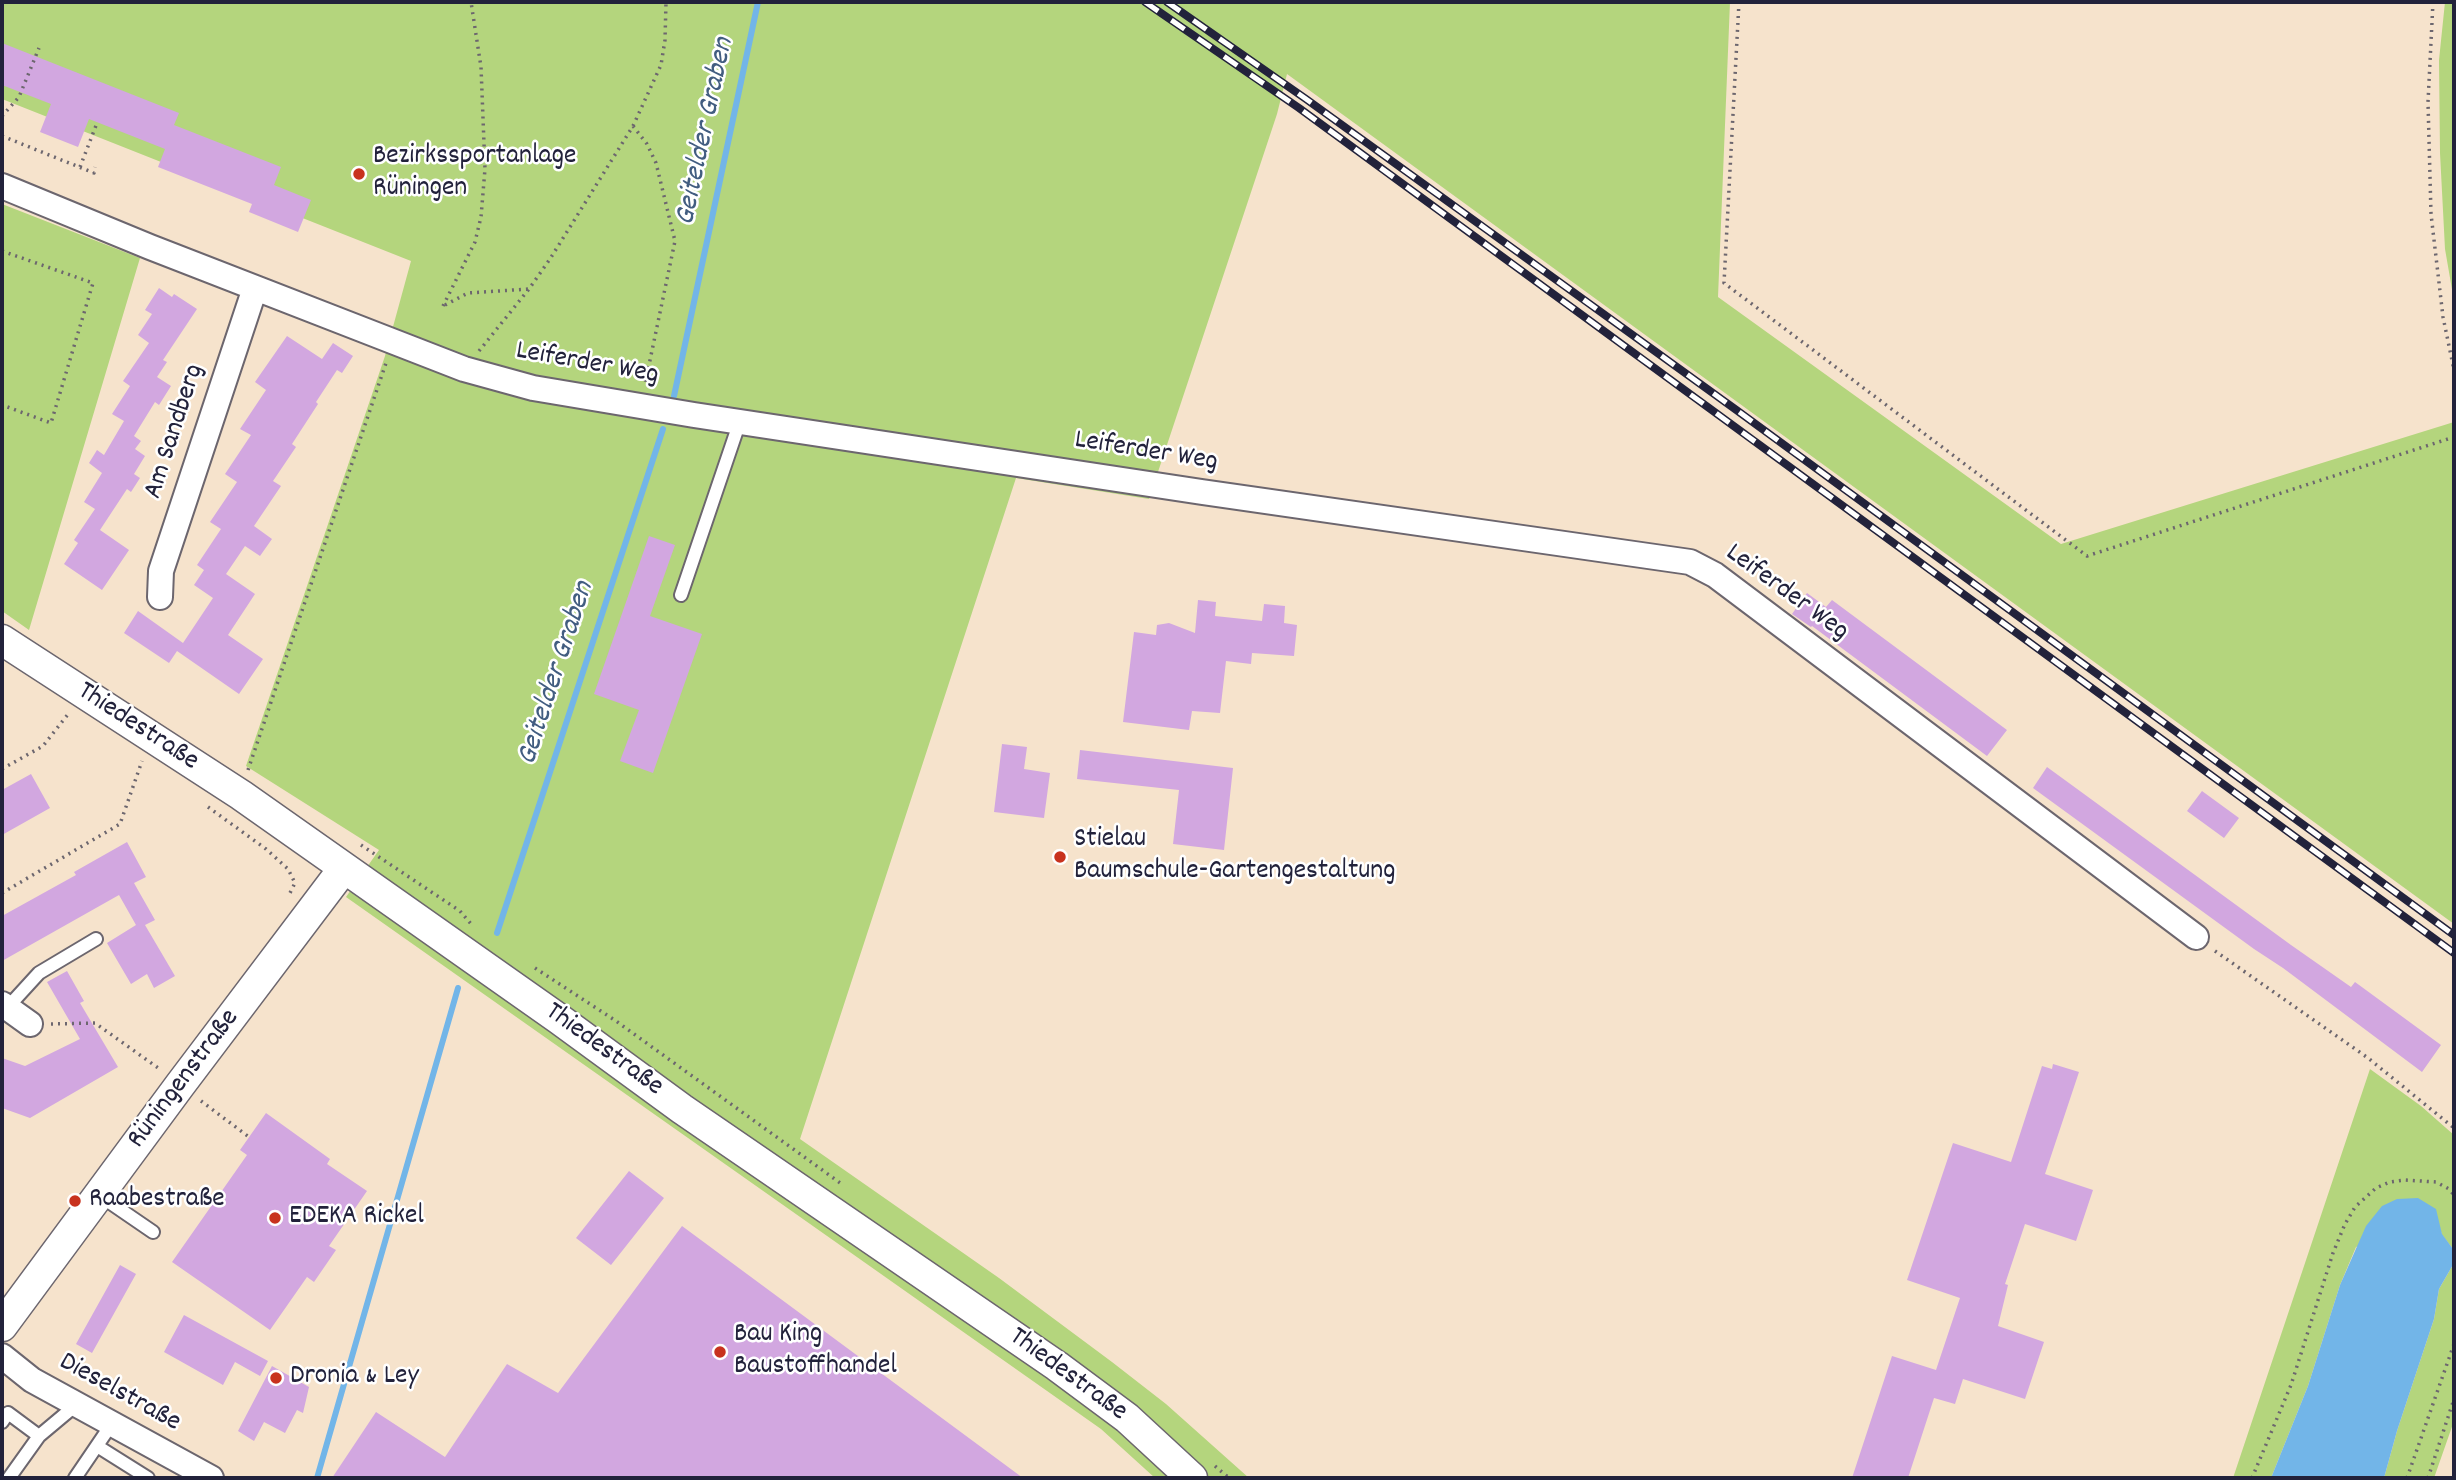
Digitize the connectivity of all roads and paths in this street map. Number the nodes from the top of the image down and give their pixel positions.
1 (471, 2) edge
2 (666, 2) edge
3 (1738, 2) edge
4 (2433, 2) edge
5 (38, 48) dead end
6 (2, 117) edge
7 (97, 123) dead end
8 (633, 126) junction
9 (2, 136) edge
10 (79, 167) junction
11 (95, 167) dead end
12 (2, 186) edge
13 (2, 251) edge
14 (255, 288) junction
15 (529, 289) junction
16 (393, 342) junction
17 (464, 369) junction
18 (2454, 370) edge
19 (2, 405) edge
20 (640, 406) junction
21 (740, 421) junction
22 (2454, 437) edge
23 (681, 595) dead end
24 (160, 597) dead end
25 (2, 640) edge
26 (70, 712) dead end
27 (142, 761) dead end
28 (2, 769) edge
29 (247, 772) dead end
30 (350, 855) junction
31 (2, 893) edge
32 (473, 927) dead end
33 (2196, 937) joint
34 (96, 939) dead end
35 (528, 963) dead end
36 (5, 1007) edge
37 (30, 1024) joint
38 (172, 1078) junction
39 (2454, 1128) edge
40 (249, 1137) dead end
41 (842, 1185) dead end
42 (99, 1195) junction
43 (2454, 1195) edge
44 (153, 1232) dead end
45 (2, 1326) edge
46 (2454, 1344) edge
47 (2, 1356) edge
48 (2454, 1399) edge
49 (76, 1405) junction
50 (2, 1422) edge
51 (111, 1424) junction
52 (39, 1436) junction
53 (97, 1446) junction
54 (1200, 1469) edge
55 (9, 1478) edge
56 (75, 1478) edge
57 (148, 1478) edge
58 (211, 1478) edge
59 (1229, 1478) edge
60 (2252, 1478) edge
61 (2407, 1478) edge
62 (2428, 1478) edge

1 - 15 path
2 - 8 path
3 - 22 path
4 - 18 path
5 - 6 path
7 - 10 path
8 - 15 path
8 - 20 path
9 - 10 path
10 - 11 path
12 - 14 street, Leiferder Weg
13 - 19 path
14 - 16 street, Leiferder Weg
14 - 24 street, Am Sandberg
15 - 17 path
16 - 17 street, Leiferder Weg
16 - 29 path
17 - 20 street, Leiferder Weg
20 - 21 street, Leiferder Weg
21 - 23 lane
21 - 33 street, Leiferder Weg
25 - 30 street, Thiedestraße
26 - 28 path
27 - 31 path
30 - 32 path
30 - 38 street, Rüningenstraße
30 - 54 street, Thiedestraße
33 - 39 path
34 - 36 lane
35 - 41 path
36 - 37 street
37 - 38 path
38 - 40 path
38 - 42 street, Rüningenstraße
42 - 44 lane
42 - 45 street, Rüningenstraße
43 - 60 path
46 - 61 path
47 - 49 street, Dieselstraße
48 - 62 path
49 - 51 street, Dieselstraße
49 - 52 lane
50 - 52 lane
51 - 53 lane
51 - 58 street, Dieselstraße
52 - 55 lane
53 - 56 lane
53 - 57 lane
54 - 59 path

